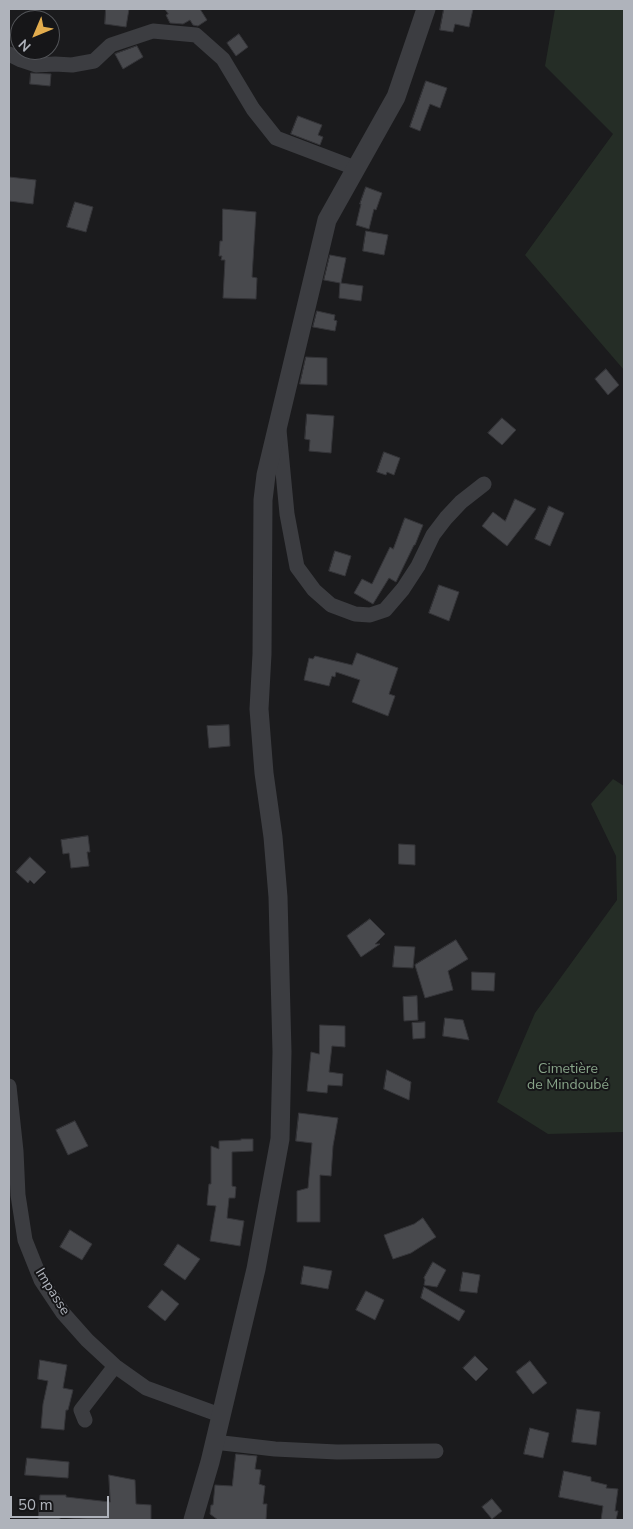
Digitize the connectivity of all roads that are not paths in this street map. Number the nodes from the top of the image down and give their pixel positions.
1 (426, 9) edge
2 (9, 54) edge
3 (355, 168) junction
4 (278, 424) junction
5 (484, 484) dead end
6 (9, 1086) edge
7 (115, 1366) junction
8 (220, 1415) junction
9 (85, 1420) dead end
10 (214, 1442) junction
11 (436, 1451) dead end
12 (192, 1520) edge

1 - 3 street
2 - 3 street
3 - 4 street
4 - 5 street
4 - 8 street
6 - 7 street, Impasse
7 - 8 street, Impasse
7 - 9 street
8 - 10 street
10 - 11 street
10 - 12 street

